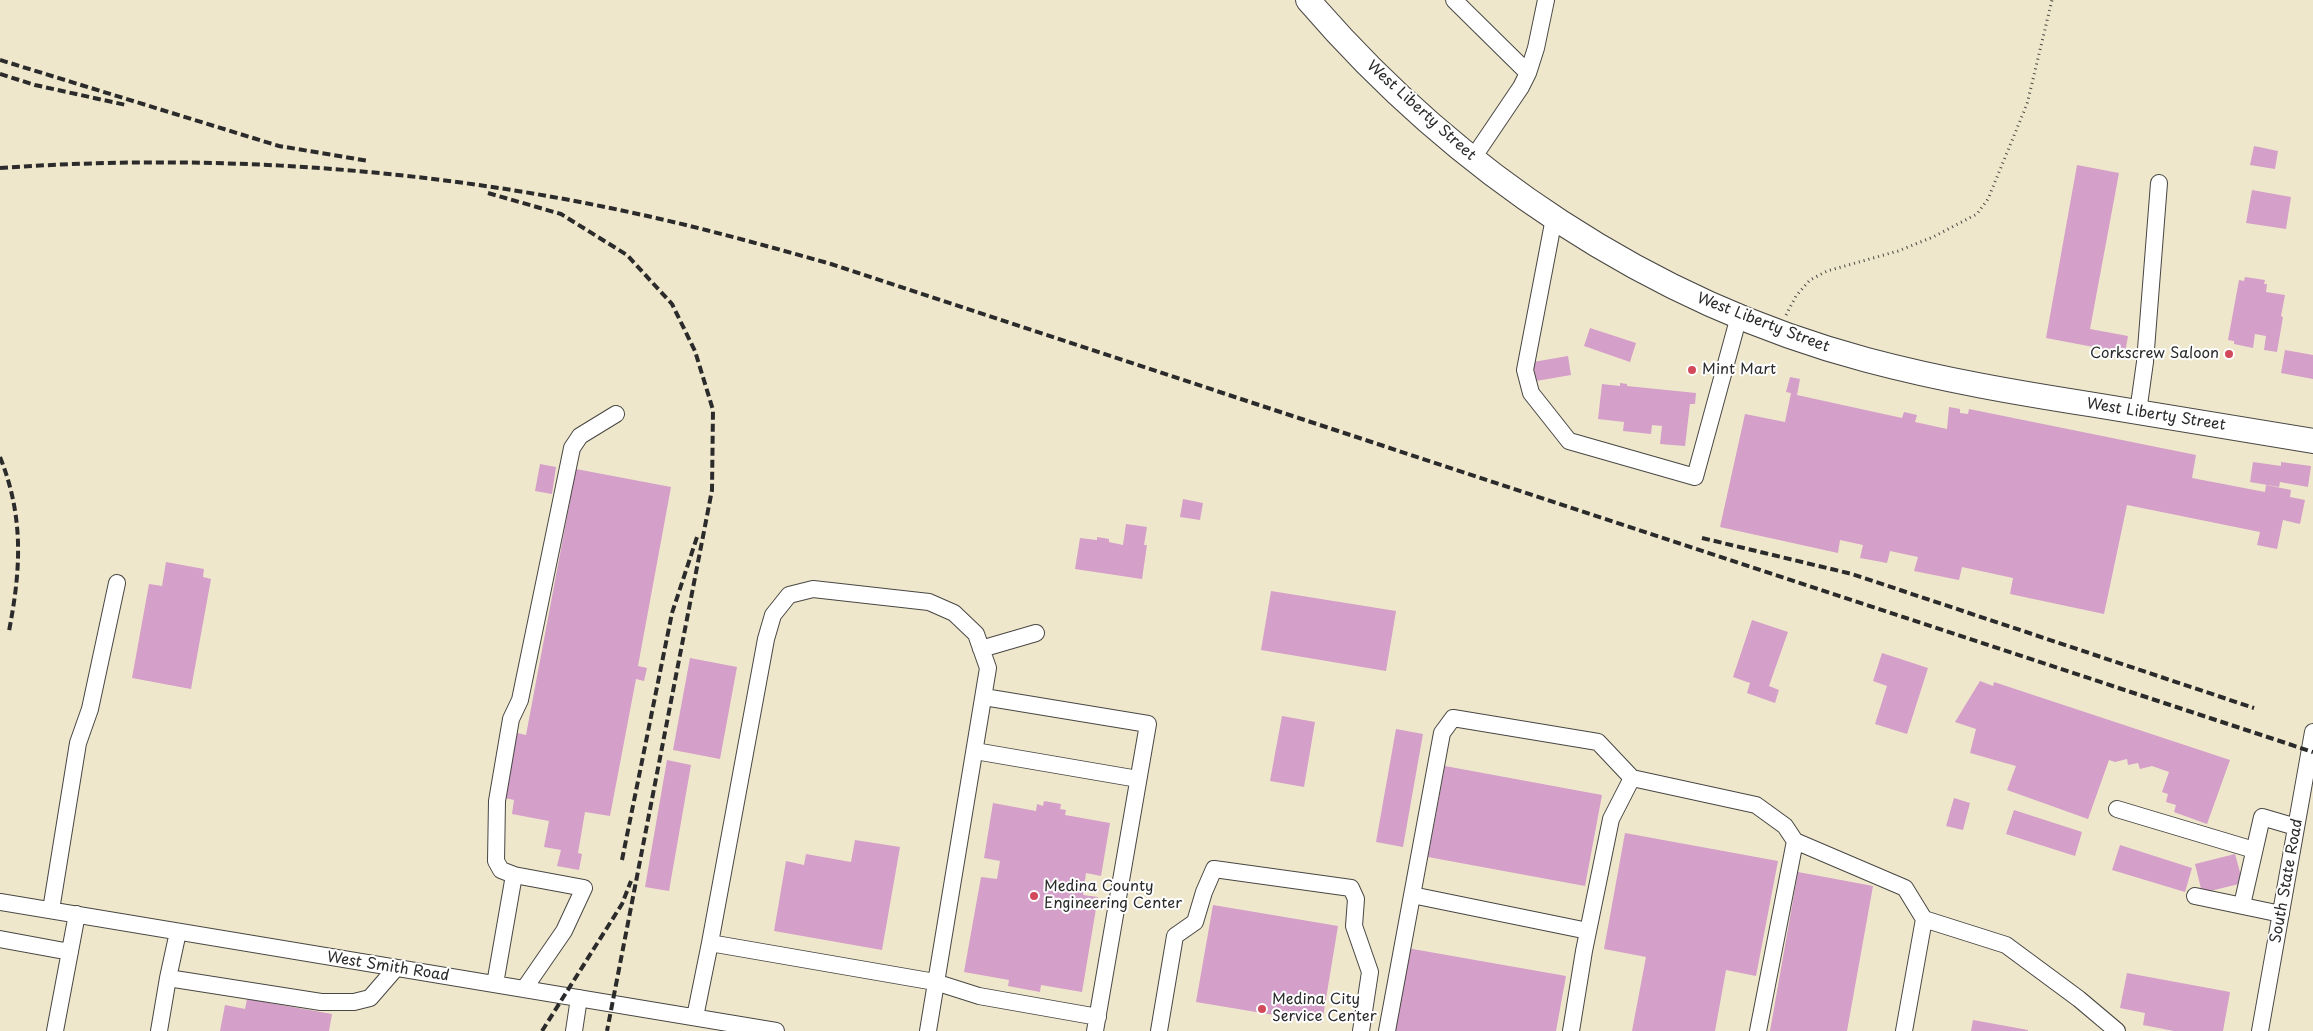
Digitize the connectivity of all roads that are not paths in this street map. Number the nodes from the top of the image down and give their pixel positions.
1 (1308, 0) edge
2 (1454, 0) edge
3 (1546, 0) edge
4 (1528, 72) junction
5 (1473, 158) junction
6 (2159, 184) dead end
7 (1554, 218) junction
8 (1739, 316) junction
9 (2138, 412) junction
10 (616, 414) dead end
11 (2313, 441) edge
12 (117, 582) dead end
13 (1036, 633) dead end
14 (981, 649) junction
15 (984, 697) junction
16 (2313, 732) edge
17 (975, 751) junction
18 (1632, 778) junction
19 (1138, 779) junction
20 (2117, 809) dead end
21 (2296, 827) junction
22 (1794, 840) junction
23 (2254, 850) junction
24 (514, 875) junction
25 (1412, 896) junction
26 (2194, 896) dead end
27 (0, 902) edge
28 (2242, 905) junction
29 (51, 910) junction
30 (77, 914) junction
31 (2281, 914) junction
32 (1924, 919) junction
33 (1588, 931) junction
34 (178, 932) junction
35 (0, 939) edge
36 (710, 943) junction
37 (70, 952) junction
38 (396, 968) junction
39 (168, 978) junction
40 (936, 982) junction
41 (495, 984) junction
42 (524, 989) junction
43 (579, 998) junction
44 (702, 1023) edge
45 (1096, 1024) edge
46 (55, 1031) edge
47 (158, 1031) edge
48 (574, 1031) edge
49 (776, 1031) edge
50 (928, 1031) edge
51 (1159, 1031) edge
52 (1361, 1031) edge
53 (1387, 1031) edge
54 (1571, 1031) edge
55 (1758, 1031) edge
56 (1904, 1031) edge
57 (2117, 1031) edge
58 (2260, 1031) edge

1 - 5 highway, West Liberty Street
2 - 4 street
3 - 4 street
4 - 5 street
5 - 7 highway, West Liberty Street
6 - 9 street
7 - 8 highway, West Liberty Street
7 - 8 street
8 - 9 highway, West Liberty Street
9 - 11 highway, West Liberty Street
10 - 24 street
12 - 29 street
13 - 14 street
14 - 15 street
14 - 36 street
15 - 17 street
15 - 19 street
16 - 21 street, South State Road
17 - 19 street
17 - 40 street
18 - 22 street
18 - 25 street
18 - 33 street
19 - 45 street
20 - 23 street
21 - 23 street
21 - 31 street, South State Road
22 - 32 street
22 - 55 street
23 - 28 street
24 - 41 street
24 - 42 street
25 - 33 street
25 - 53 street
26 - 28 street
27 - 29 street, West Smith Road
28 - 31 street
29 - 30 street, West Smith Road
30 - 34 street, West Smith Road
30 - 37 street
31 - 58 street, South State Road
32 - 56 street
32 - 57 street
33 - 54 street
34 - 38 street, West Smith Road
34 - 39 street
35 - 37 street
36 - 40 street
36 - 44 street
37 - 46 street
38 - 39 street
38 - 41 street, West Smith Road
39 - 47 street
40 - 45 street
40 - 50 street
41 - 42 street, West Smith Road
42 - 43 street, West Smith Road
43 - 44 street, West Smith Road
43 - 48 street
44 - 49 street, West Smith Road
51 - 52 street

